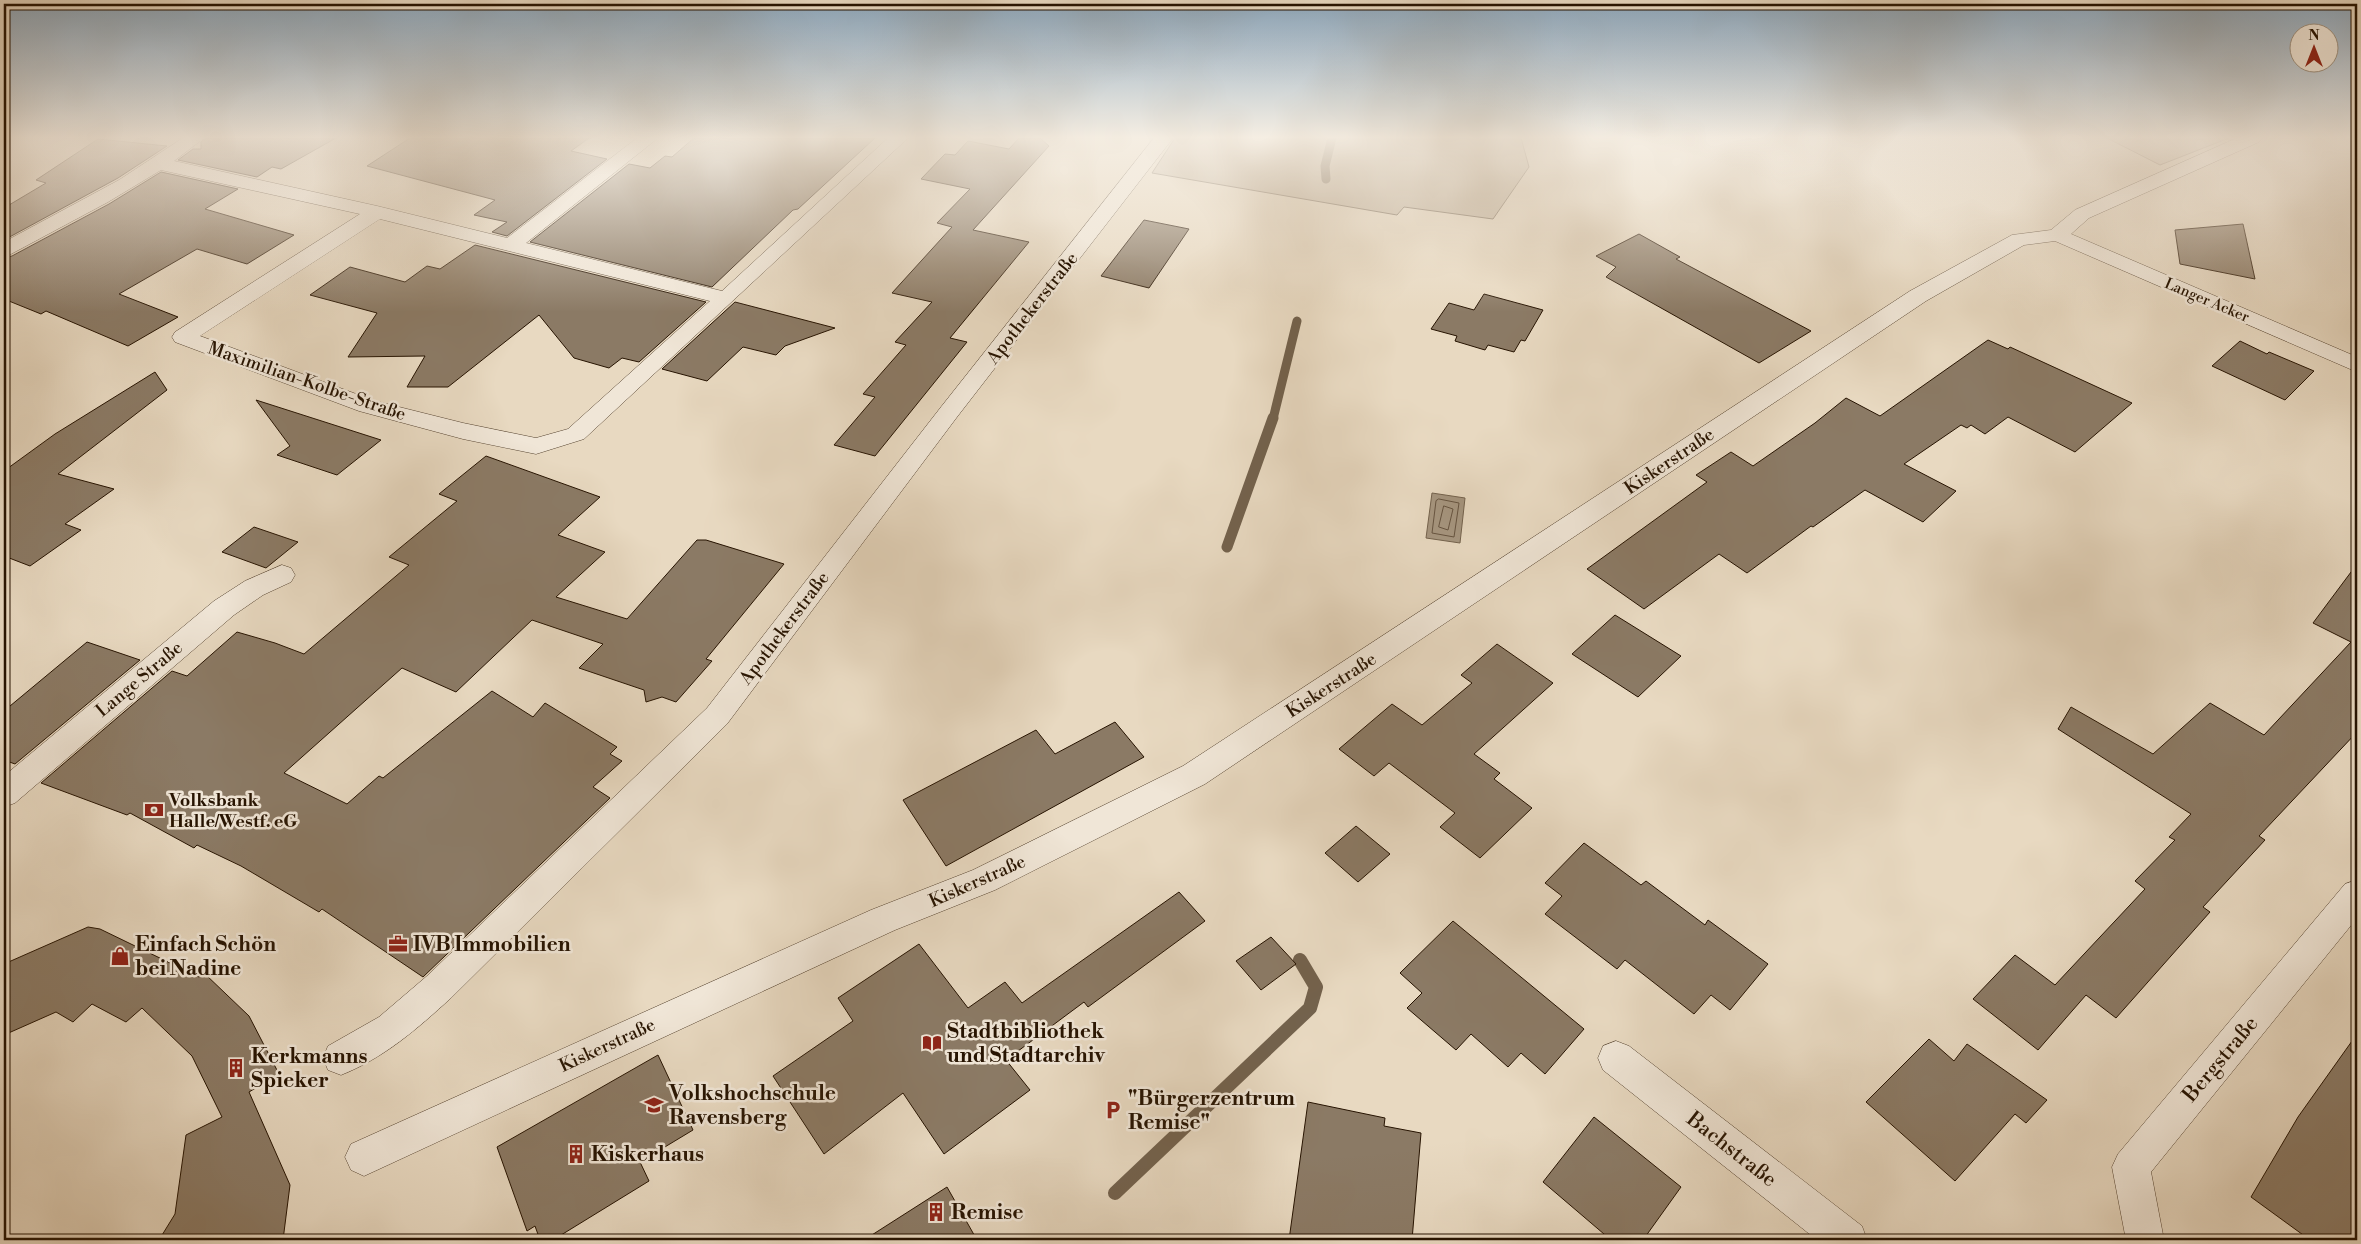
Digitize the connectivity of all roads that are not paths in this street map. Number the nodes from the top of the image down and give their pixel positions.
1 (104, 196) edge
2 (305, 196) edge
3 (574, 196) edge
4 (836, 196) edge
5 (1118, 196) edge
6 (2122, 196) edge
7 (377, 212) junction
8 (2057, 235) junction
9 (512, 244) junction
10 (4, 250) edge
11 (726, 298) junction
12 (2357, 365) edge
13 (282, 575) dead end
14 (4, 794) edge
15 (2357, 894) edge
16 (341, 1058) dead end
17 (1616, 1058) dead end
18 (364, 1157) dead end
19 (1848, 1240) edge
20 (2144, 1240) edge

1 - 10 street
2 - 7 street
3 - 9 street
4 - 11 street, Maximilian-Kolbe-Straße
5 - 16 street, Apothekerstraße
6 - 8 street
7 - 9 street
7 - 11 street, Maximilian-Kolbe-Straße
8 - 12 street, Langer Acker
8 - 18 street, Kiskerstraße
9 - 11 street
13 - 14 street, Lange Straße
15 - 20 street, Bergstraße
17 - 19 street, Bachstraße

